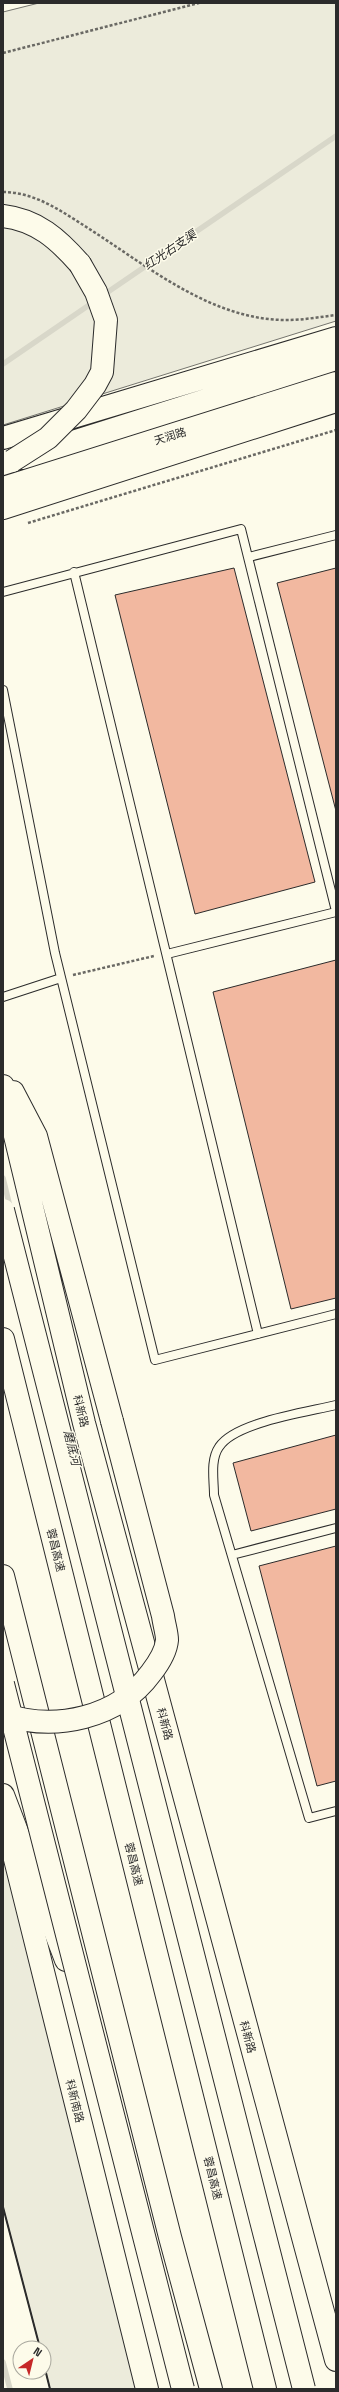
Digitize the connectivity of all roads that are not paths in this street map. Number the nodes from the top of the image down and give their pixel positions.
1 (3, 216) edge
2 (336, 338) edge
3 (336, 359) edge
4 (336, 383) edge
5 (336, 401) edge
6 (3, 438) edge
7 (7, 463) edge
8 (3, 488) edge
9 (3, 508) edge
10 (336, 535) edge
11 (249, 557) junction
12 (74, 572) junction
13 (3, 592) edge
14 (3, 690) edge
15 (336, 911) edge
16 (167, 954) junction
17 (61, 978) junction
18 (3, 997) edge
19 (3, 1074) edge
20 (3, 1086) edge
21 (3, 1210) edge
22 (336, 1314) edge
23 (258, 1334) junction
24 (3, 1339) edge
25 (336, 1405) edge
26 (336, 1528) edge
27 (232, 1555) junction
28 (3, 1576) edge
29 (3, 1684) edge
30 (3, 1714) edge
31 (3, 1795) edge
32 (336, 1811) edge
33 (3, 1812) edge
34 (170, 2237) junction
35 (330, 2318) edge
36 (336, 2360) edge
37 (147, 2389) edge
38 (183, 2389) edge
39 (211, 2389) edge
40 (266, 2389) edge
41 (304, 2389) edge

1 - 7 main road, bridge
2 - 6 main road
3 - 7 main road, bridge
4 - 8 main road, 天润路
5 - 9 main road
10 - 11 lane
11 - 12 lane
11 - 15 lane
12 - 13 lane
12 - 16 lane
14 - 17 lane
15 - 16 lane
16 - 23 lane
17 - 18 lane
17 - 23 lane
19 - 30 main road, bridge
20 - 35 main road, 科新路
21 - 41 main road, bridge
22 - 23 lane
24 - 40 main road, 蓉昌高速
25 - 27 lane
26 - 27 lane
27 - 32 lane
28 - 34 main road
29 - 38 main road, bridge
31 - 34 main road
33 - 37 main road, 科新南路
34 - 39 main road
35 - 36 main road, 科新路

